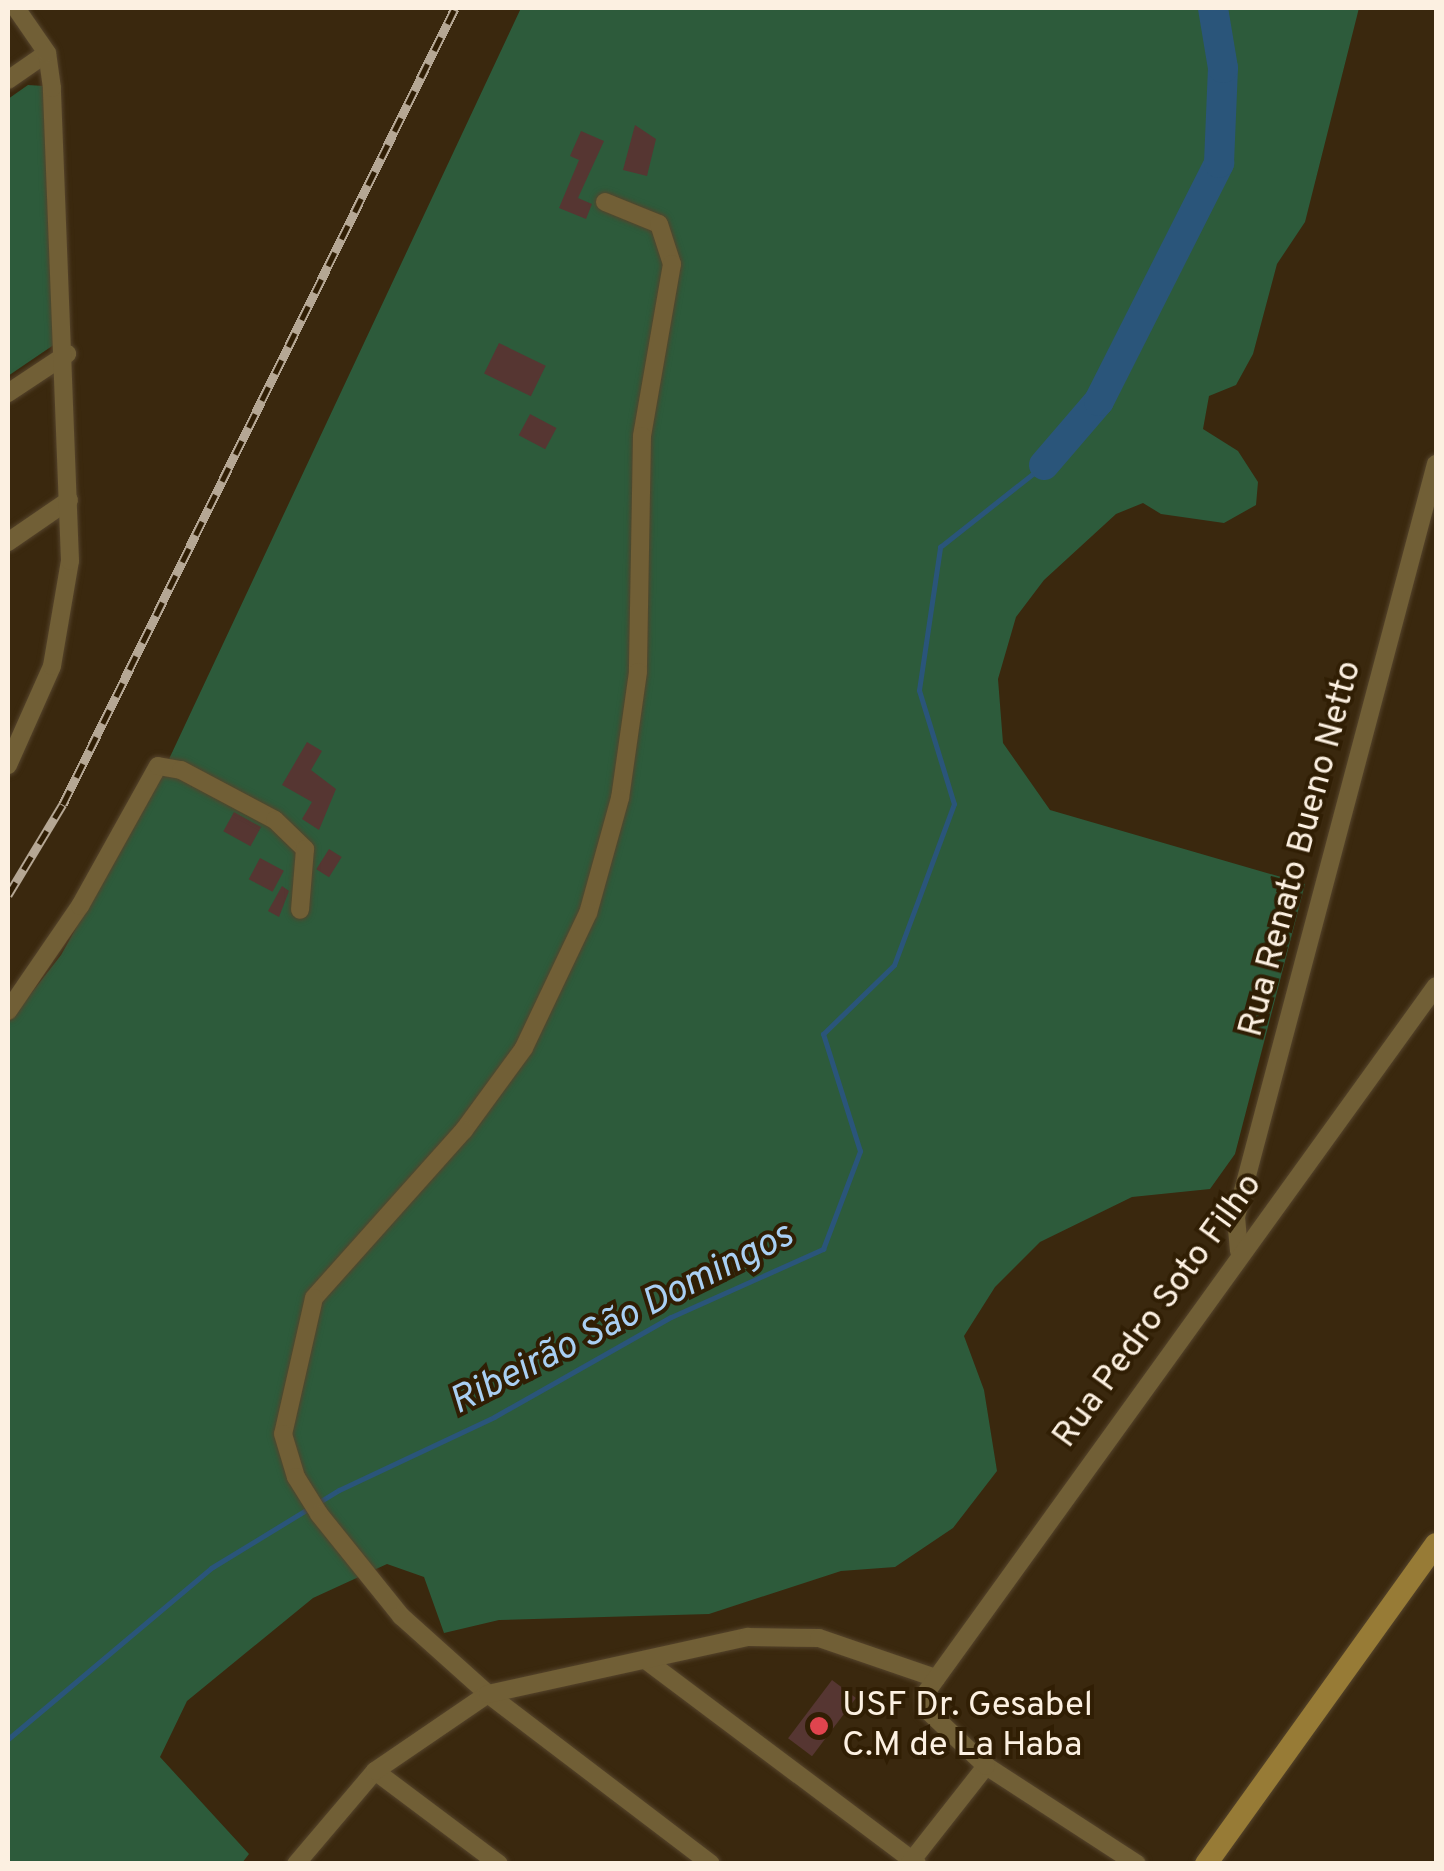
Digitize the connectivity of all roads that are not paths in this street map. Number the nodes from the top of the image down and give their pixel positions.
1 (16, 8) edge
2 (47, 53) junction
3 (8, 80) edge
4 (605, 202) dead end
5 (67, 354) junction
6 (8, 394) edge
7 (1436, 464) edge
8 (69, 500) junction
9 (8, 542) edge
10 (8, 719) edge
11 (28, 720) junction
12 (10, 759) edge
13 (300, 910) dead end
14 (1436, 986) edge
15 (8, 1011) edge
16 (1239, 1251) junction
17 (1436, 1544) edge
18 (646, 1660) junction
19 (936, 1678) junction
20 (488, 1694) junction
21 (1284, 1749) junction
22 (986, 1766) junction
23 (376, 1771) junction
24 (913, 1862) edge
25 (1134, 1863) edge
26 (296, 1864) edge
27 (499, 1864) edge
28 (711, 1864) edge
29 (1188, 1864) edge
30 (1206, 1864) edge
31 (1225, 1864) edge

1 - 2 street
2 - 3 street
2 - 5 street
4 - 20 street
5 - 6 street
5 - 8 street
7 - 16 street, Rua Renato Bueno Netto
8 - 9 street
8 - 11 street
10 - 11 street
11 - 12 street
13 - 15 street
14 - 16 street, Rua Pedro Soto Filho
16 - 19 street, Rua Pedro Soto Filho
17 - 21 main road
18 - 19 street
18 - 20 street
18 - 24 street
19 - 22 street
20 - 23 street
20 - 28 street
21 - 29 main road
21 - 30 main road
21 - 31 main road
22 - 24 street
22 - 25 street
23 - 26 street
23 - 27 street

